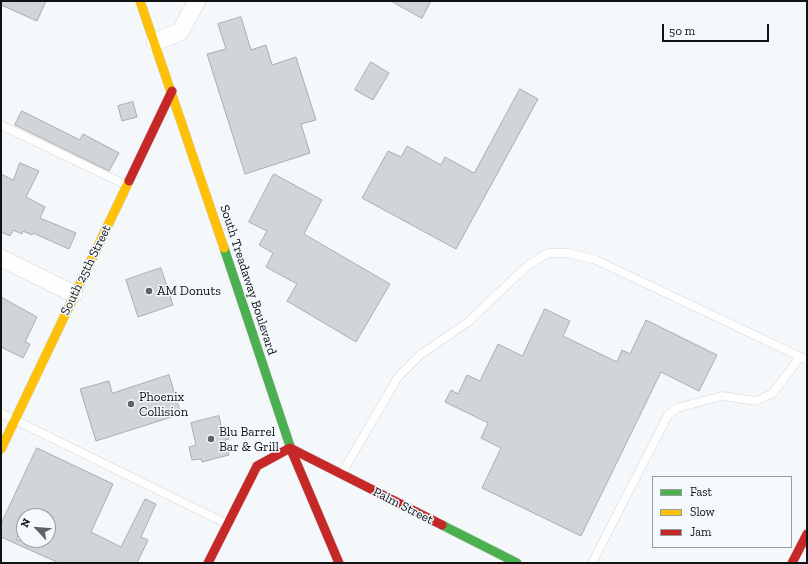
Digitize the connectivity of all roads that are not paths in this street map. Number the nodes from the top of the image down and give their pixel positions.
1 (140, 1) edge
2 (197, 1) edge
3 (155, 42) junction
4 (172, 91) junction
5 (1, 125) edge
6 (126, 185) junction
7 (1, 258) edge
8 (74, 294) junction
9 (804, 359) edge
10 (1, 413) edge
11 (15, 420) junction
12 (290, 448) junction
13 (1, 449) edge
14 (341, 474) junction
15 (228, 524) junction
16 (807, 534) edge
17 (208, 563) edge
18 (339, 563) edge
19 (517, 563) edge
20 (592, 563) edge
21 (792, 563) edge

1 - 3 street, South Treadaway Boulevard
2 - 3 street
3 - 4 street, South Treadaway Boulevard
4 - 6 street, South 25th Street
4 - 12 street, South Treadaway Boulevard
5 - 6 lane
6 - 8 street, South 25th Street
7 - 8 street
8 - 11 street, South 25th Street
9 - 14 lane
9 - 20 lane
10 - 11 lane
11 - 13 street, South 25th Street
11 - 15 lane
12 - 14 street, Palm Street
12 - 15 street
12 - 18 street, South Treadaway Boulevard
14 - 19 street, Palm Street
15 - 17 street
16 - 21 street

